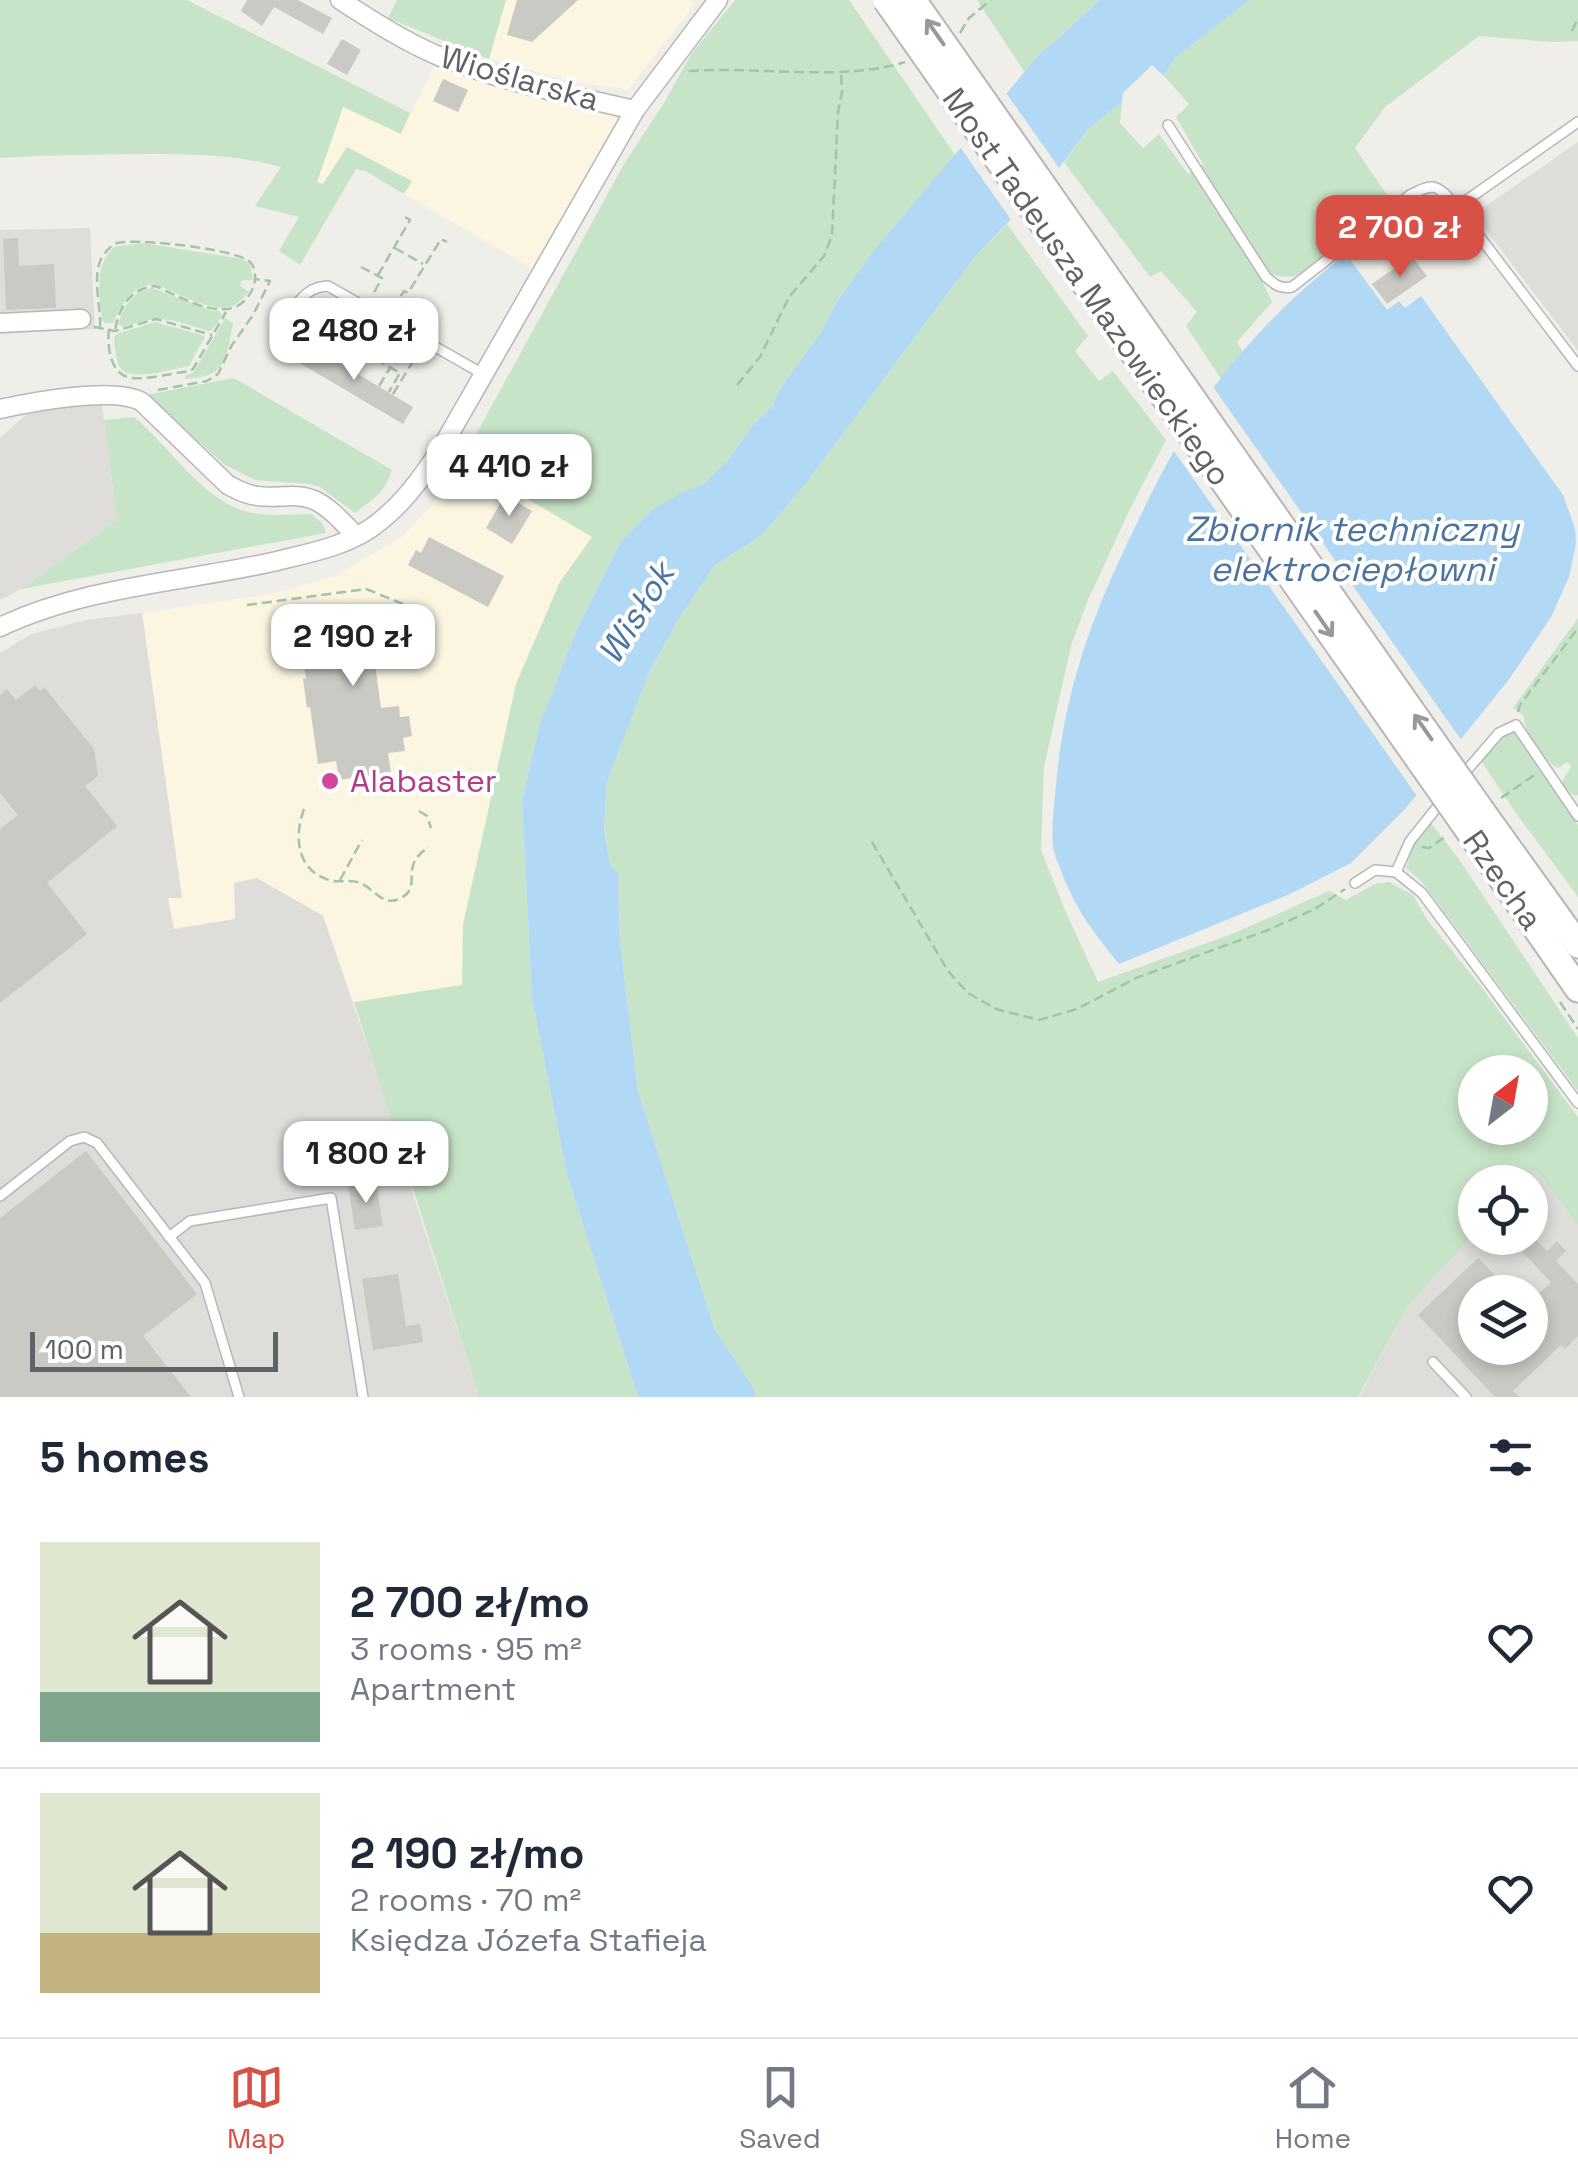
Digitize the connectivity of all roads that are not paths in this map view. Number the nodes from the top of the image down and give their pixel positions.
1 (340, 0) edge
2 (718, 0) edge
3 (886, 0) edge
4 (913, 0) edge
5 (634, 110) junction
6 (1578, 122) edge
7 (1168, 125) dead end
8 (1457, 207) junction
9 (81, 319) road end
10 (0, 324) edge
11 (295, 350) dead end
12 (1578, 366) edge
13 (484, 374) junction
14 (0, 409) edge
15 (356, 536) junction
16 (0, 627) edge
17 (1472, 816) junction
18 (1578, 816) edge
19 (1396, 872) junction
20 (1355, 883) road end
21 (1578, 945) edge
22 (1578, 989) edge
23 (1578, 1103) edge
24 (0, 1196) edge
25 (170, 1237) junction
26 (1433, 1362) dead end
27 (240, 1397) edge
28 (362, 1397) edge
29 (1466, 1397) edge

1 - 5 street, Wioślarska
2 - 5 street, Wioślarska
3 -> 17 main road, Most Tadeusza Mazowieckiego, bridge
17 -> 4 main road, Most Tadeusza Mazowieckiego, bridge
5 - 13 street
6 - 8 lane
7 - 8 lane
8 - 12 lane
9 - 10 street
11 - 13 lane
13 - 15 street
14 - 15 street
15 - 16 street
17 - 21 main road, Rzecha
17 - 22 main road, Rzecha
18 - 19 lane
19 - 20 lane
19 - 23 lane
24 - 25 lane
25 - 27 lane
25 - 28 lane
26 - 29 lane

